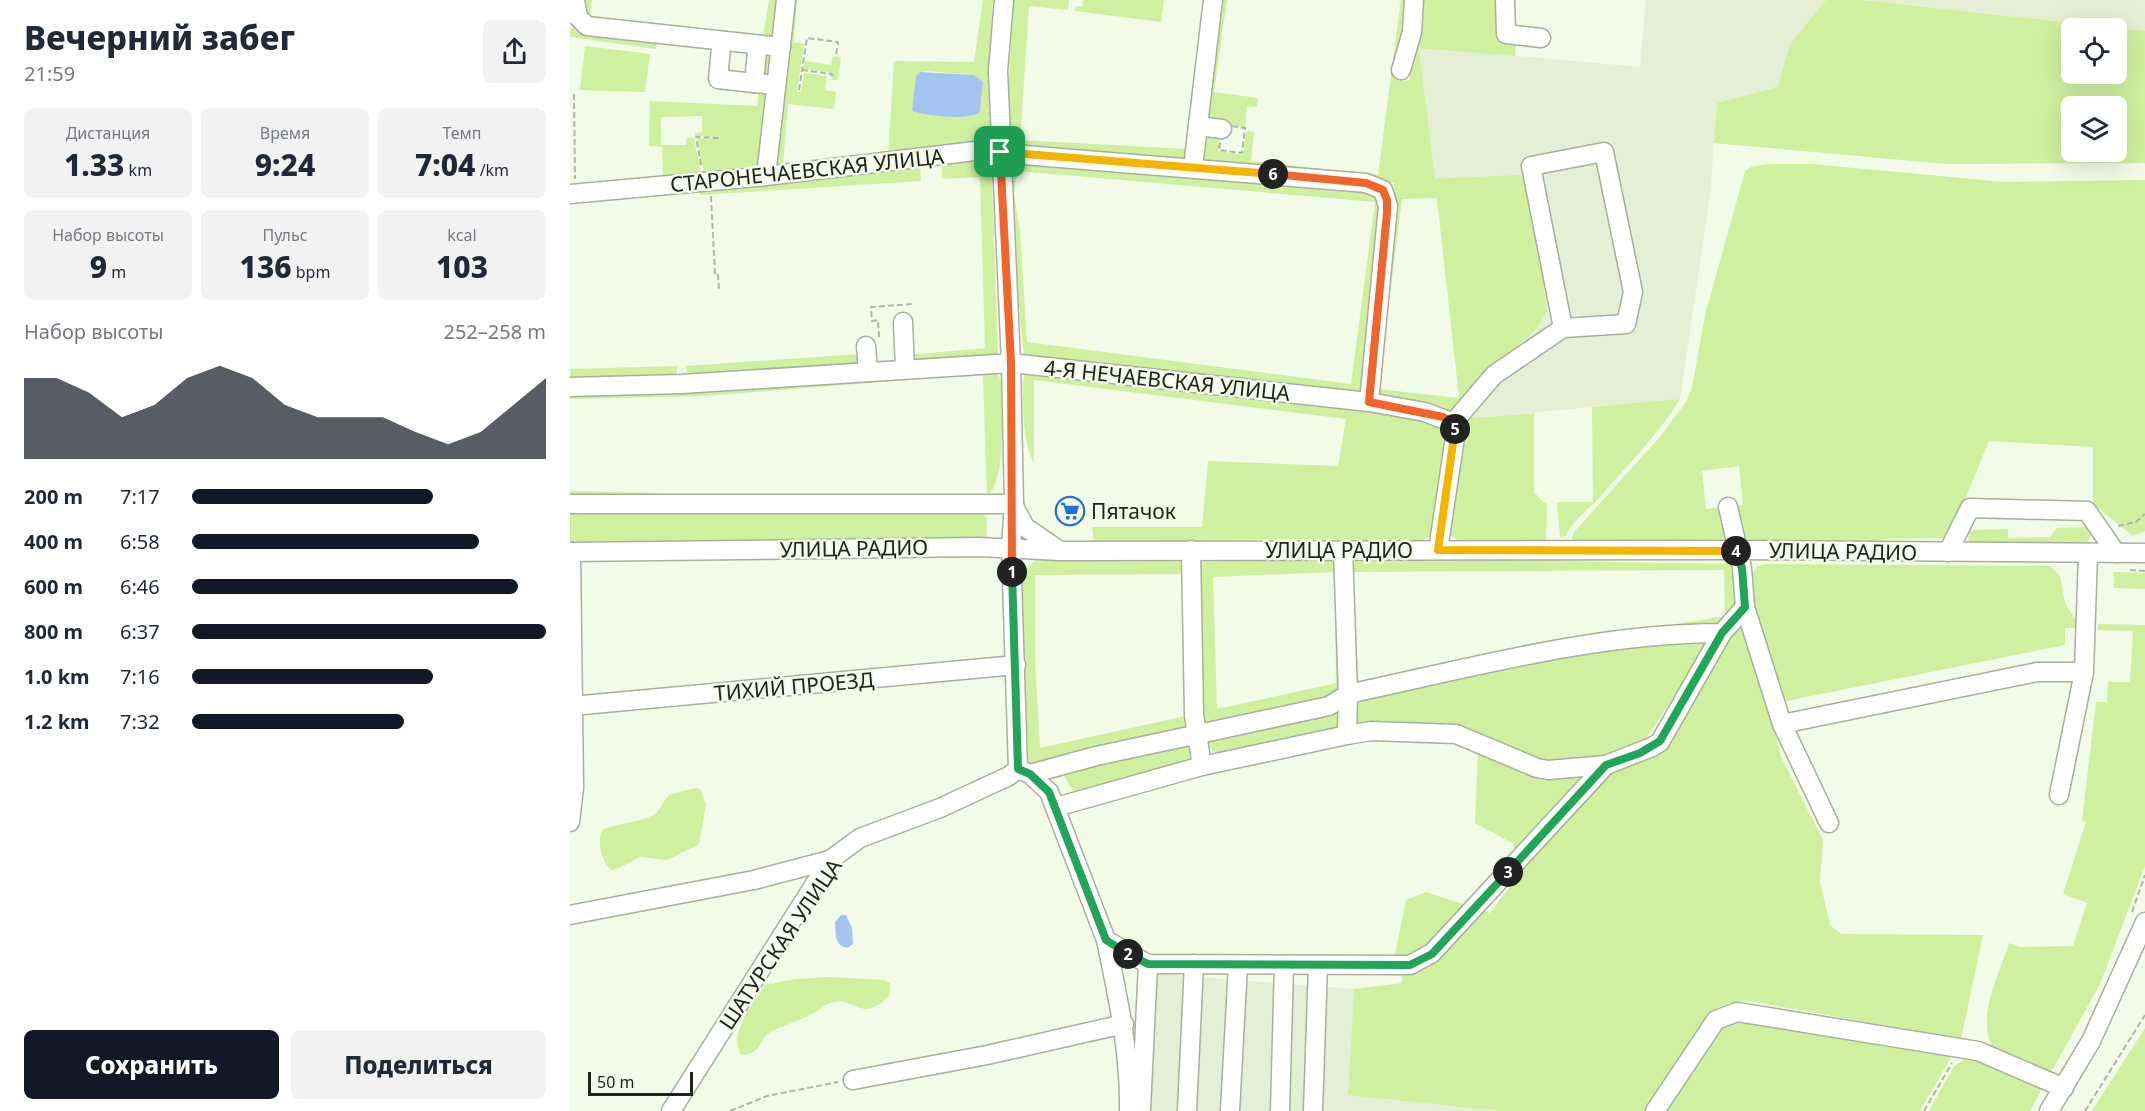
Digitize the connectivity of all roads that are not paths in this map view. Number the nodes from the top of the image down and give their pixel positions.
1 (786, 0) edge
2 (1004, 0) edge
3 (1213, 0) edge
4 (1414, 0) edge
5 (1505, 0) edge
6 (575, 2) edge
7 (1541, 38) dead end
8 (781, 47) junction
9 (721, 48) dead end
10 (757, 51) dead end
11 (1401, 70) dead end
12 (754, 83) junction
13 (777, 85) junction
14 (1198, 126) junction
15 (1222, 127) road end
16 (1000, 152) junction
17 (1193, 167) junction
18 (766, 176) junction
19 (572, 194) edge
20 (903, 322) dead end
21 (1563, 328) junction
22 (866, 346) road end
23 (1011, 363) junction
24 (905, 369) junction
25 (868, 372) junction
26 (570, 387) edge
27 (1369, 402) junction
28 (1453, 423) junction
29 (570, 504) edge
30 (1014, 504) junction
31 (1728, 507) dead end
32 (1011, 547) junction
33 (1191, 550) junction
34 (1343, 550) junction
35 (1438, 550) junction
36 (1736, 550) junction
37 (1060, 551) junction
38 (571, 552) edge
39 (1948, 552) junction
40 (2116, 553) junction
41 (2145, 553) edge
42 (2088, 554) junction
43 (1745, 607) junction
44 (1722, 633) junction
45 (1016, 665) junction
46 (2084, 672) junction
47 (1347, 694) junction
48 (572, 706) junction
49 (1782, 724) junction
50 (1196, 735) junction
51 (1347, 735) junction
52 (1606, 765) junction
53 (1202, 766) junction
54 (1024, 771) junction
55 (2059, 795) dead end
56 (1056, 807) junction
57 (570, 822) edge
58 (1829, 823) dead end
59 (830, 860) junction
60 (570, 915) edge
61 (2145, 922) edge
62 (1106, 940) junction
63 (1148, 964) junction
64 (1194, 964) junction
65 (1284, 964) junction
66 (1238, 965) junction
67 (1318, 965) junction
68 (1124, 1024) junction
69 (853, 1080) road end
70 (2064, 1088) junction
71 (671, 1111) edge
72 (1129, 1111) edge
73 (1141, 1111) edge
74 (1187, 1111) edge
75 (1230, 1111) edge
76 (1280, 1111) edge
77 (1312, 1111) edge
78 (1655, 1111) edge
79 (2049, 1111) edge

1 - 8 street
2 - 16 street
3 - 14 street
4 - 11 street
5 - 7 street
6 - 8 street
8 - 13 street
9 - 12 street
10 - 12 street
12 - 13 street
13 - 18 street
14 - 15 street
14 - 17 street
16 - 17 street, СТАРОНЕЧАЕВСКАЯ УЛИЦА
16 - 18 street, СТАРОНЕЧАЕВСКАЯ УЛИЦА
16 - 23 street
17 - 27 street, СТАРОНЕЧАЕВСКАЯ УЛИЦА
18 - 19 street, СТАРОНЕЧАЕВСКАЯ УЛИЦА
20 - 24 street
21 - 21 street
21 - 28 street
22 - 25 street
23 - 24 street, 4-Я НЕЧАЕВСКАЯ УЛИЦА
23 - 27 street, 4-Я НЕЧАЕВСКАЯ УЛИЦА
23 - 30 street
24 - 25 street, 4-Я НЕЧАЕВСКАЯ УЛИЦА
25 - 26 street, 4-Я НЕЧАЕВСКАЯ УЛИЦА
27 - 28 street, 4-Я НЕЧАЕВСКАЯ УЛИЦА
28 - 35 street
29 - 30 street, УЛИЦА РАДИО
30 - 32 street
30 - 37 street
31 - 36 street
32 - 37 street, УЛИЦА РАДИО
32 - 38 street, УЛИЦА РАДИО
32 - 45 street
33 - 34 street, УЛИЦА РАДИО
33 - 37 street, УЛИЦА РАДИО
33 - 50 street
34 - 35 street, УЛИЦА РАДИО
34 - 47 street
35 - 36 street, УЛИЦА РАДИО
36 - 39 street, УЛИЦА РАДИО
36 - 43 street
38 - 48 street
39 - 40 street
39 - 42 street, УЛИЦА РАДИО
40 - 41 street, УЛИЦА РАДИО
40 - 42 street, УЛИЦА РАДИО
42 - 46 street
43 - 44 street
43 - 49 street
44 - 47 street, ШАТУРСКАЯ УЛИЦА
44 - 52 street
45 - 48 street, ТИХИЙ ПРОЕЗД
45 - 54 street
46 - 49 street
46 - 55 street
47 - 50 street, ШАТУРСКАЯ УЛИЦА
47 - 51 street
48 - 57 street
49 - 58 street
50 - 53 street
50 - 54 street, ШАТУРСКАЯ УЛИЦА
51 - 52 street
51 - 53 street
52 - 67 street
53 - 56 street
54 - 56 street
54 - 59 street, ШАТУРСКАЯ УЛИЦА
56 - 62 street
59 - 60 street
59 - 71 street, ШАТУРСКАЯ УЛИЦА
61 - 70 street
62 - 63 street
62 - 68 street
63 - 64 street
63 - 73 street
64 - 66 street
64 - 74 street
65 - 66 street
65 - 67 street
65 - 76 street
66 - 75 street
67 - 77 street
68 - 69 street
68 - 72 street
70 - 78 street
70 - 79 street

